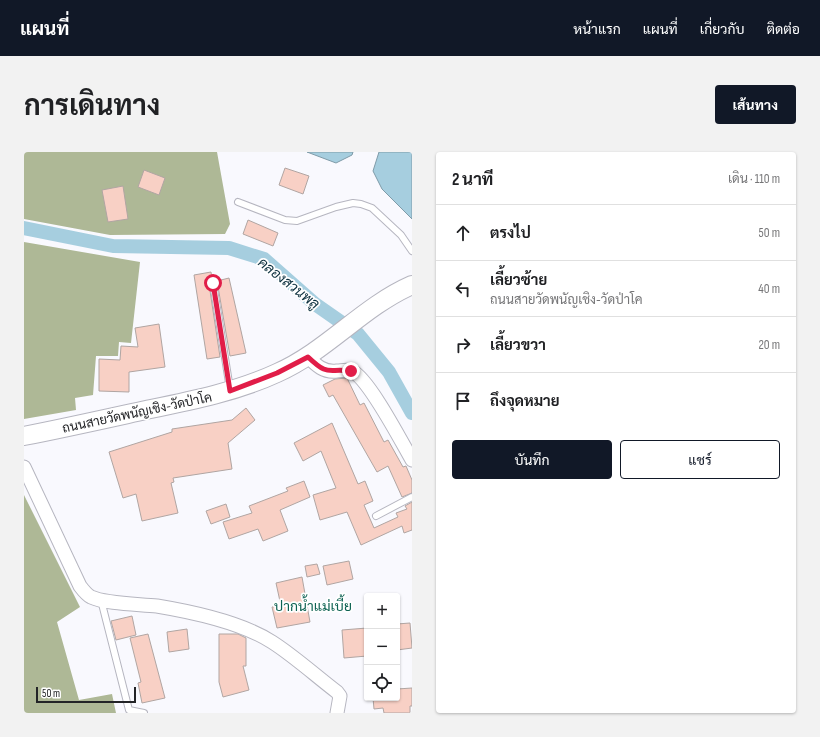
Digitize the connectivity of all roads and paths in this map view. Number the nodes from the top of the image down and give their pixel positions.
1 (238, 202) dead end
2 (412, 250) edge
3 (213, 283) dead end
4 (412, 286) edge
5 (308, 357) junction
6 (230, 391) junction
7 (24, 436) edge
8 (412, 460) edge
9 (24, 467) edge
10 (412, 496) edge
11 (376, 516) dead end
12 (101, 600) junction
13 (144, 713) edge
14 (337, 713) edge

1 - 2 lane
3 - 6 lane
4 - 5 main road, ถนนสายวัดพนัญเชิง-วัดป่าโค
5 - 6 main road, ถนนสายวัดพนัญเชิง-วัดป่าโค
5 - 8 street
6 - 7 main road, ถนนสายวัดพนัญเชิง-วัดป่าโค
9 - 12 street
10 - 11 lane
12 - 13 lane
12 - 14 street

